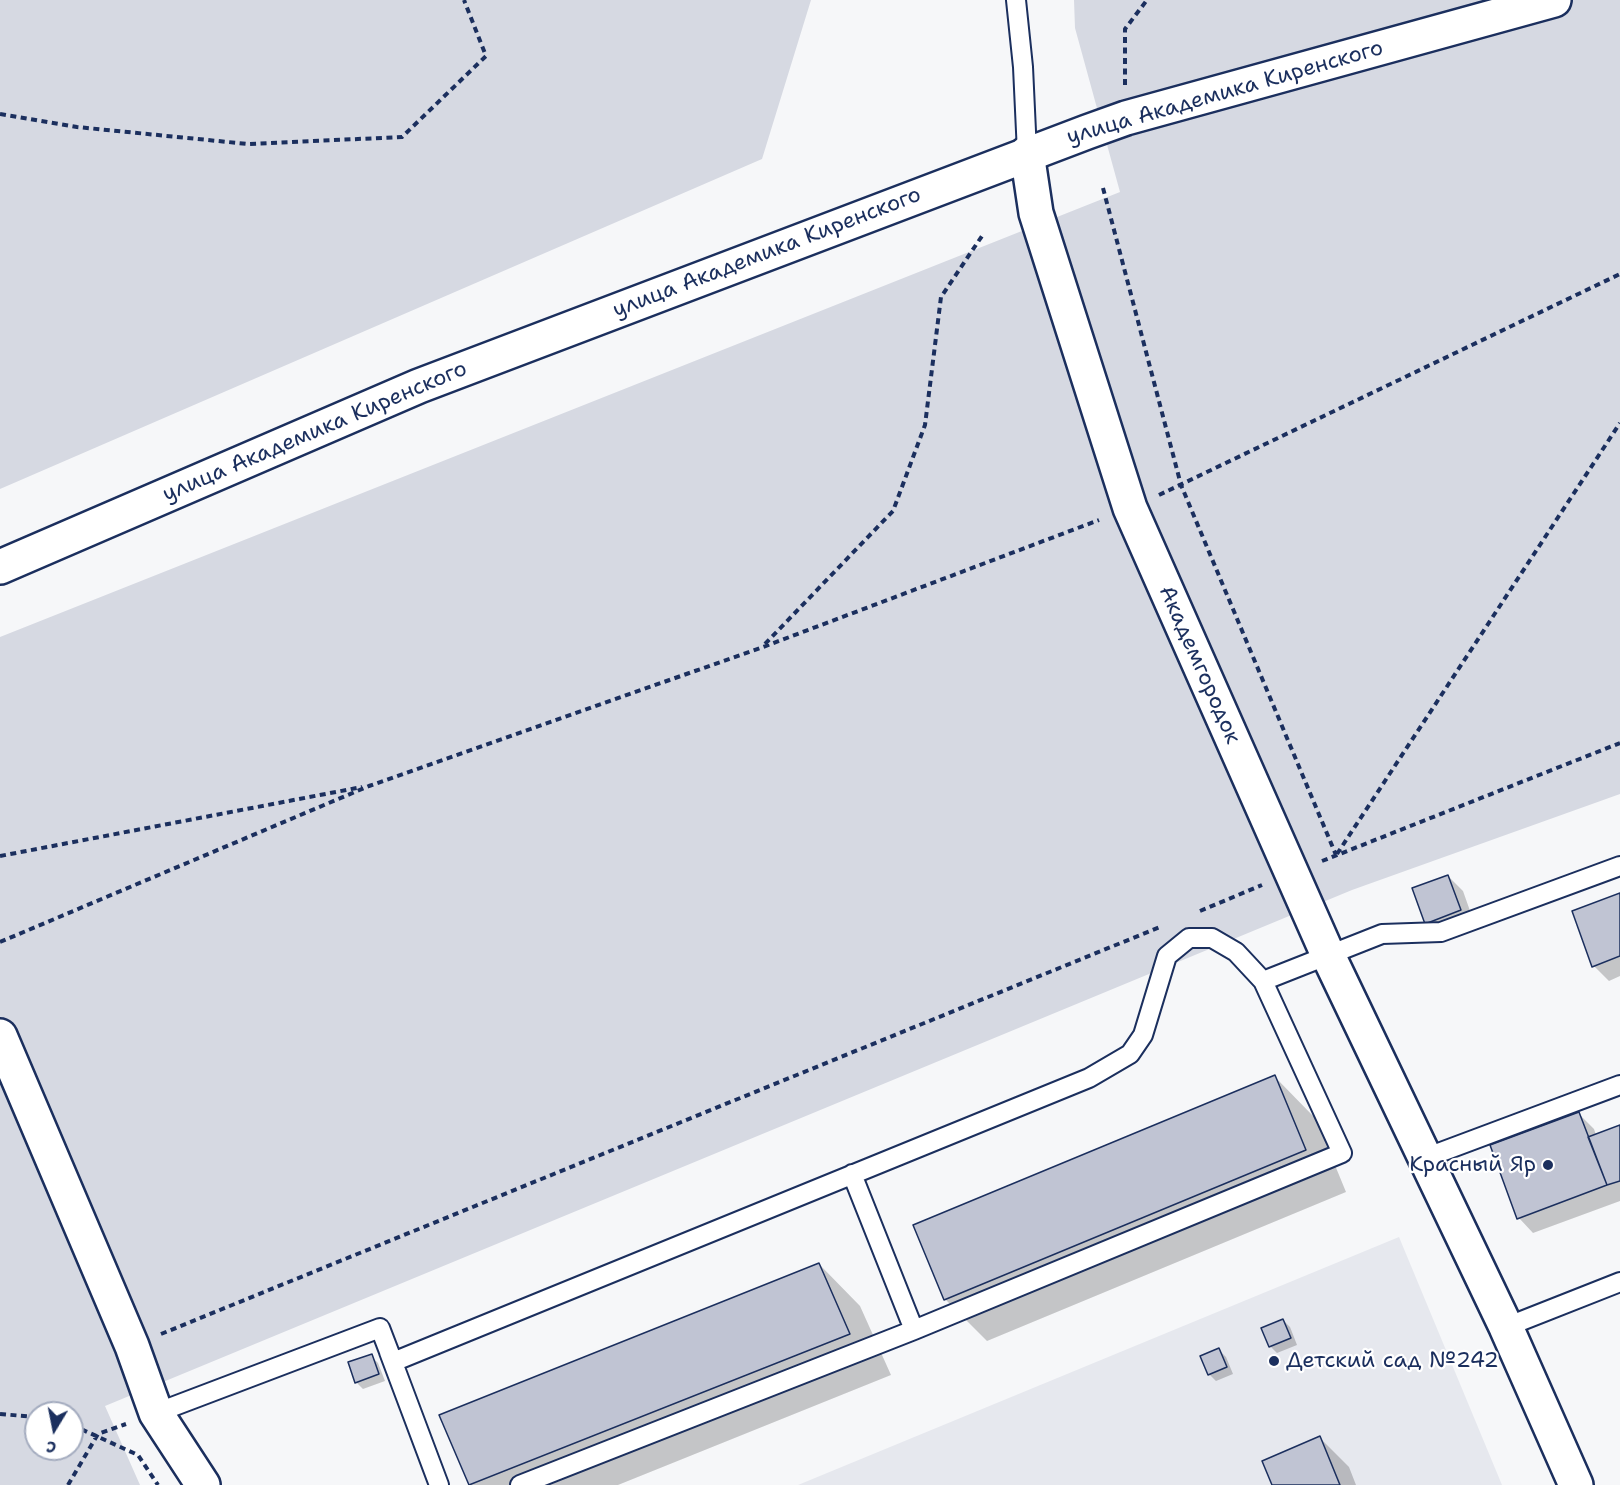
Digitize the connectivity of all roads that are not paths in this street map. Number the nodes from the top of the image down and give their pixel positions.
1 (1016, 0) edge
2 (1554, 0) edge
3 (1027, 153) junction
4 (0, 567) edge
5 (1620, 866) edge
6 (1328, 955) junction
7 (1263, 981) junction
8 (0, 1035) edge
9 (1620, 1085) edge
10 (1425, 1158) junction
11 (852, 1174) junction
12 (1620, 1282) edge
13 (1506, 1327) junction
14 (914, 1330) junction
15 (393, 1362) junction
16 (156, 1413) junction
17 (203, 1485) edge
18 (439, 1485) edge
19 (520, 1485) edge
20 (1576, 1485) edge

1 - 3 lane
2 - 3 street, улица Академика Киренского
3 - 4 street, улица Академика Киренского
3 - 6 street, Академгородок
5 - 6 lane
6 - 7 lane
6 - 10 street, Академгородок
7 - 11 lane
7 - 14 lane
8 - 16 street
9 - 10 lane
10 - 13 street, Академгородок
11 - 14 lane
11 - 15 lane
12 - 13 lane
13 - 20 street, Академгородок
14 - 19 lane
15 - 16 lane
15 - 18 lane
16 - 17 street

